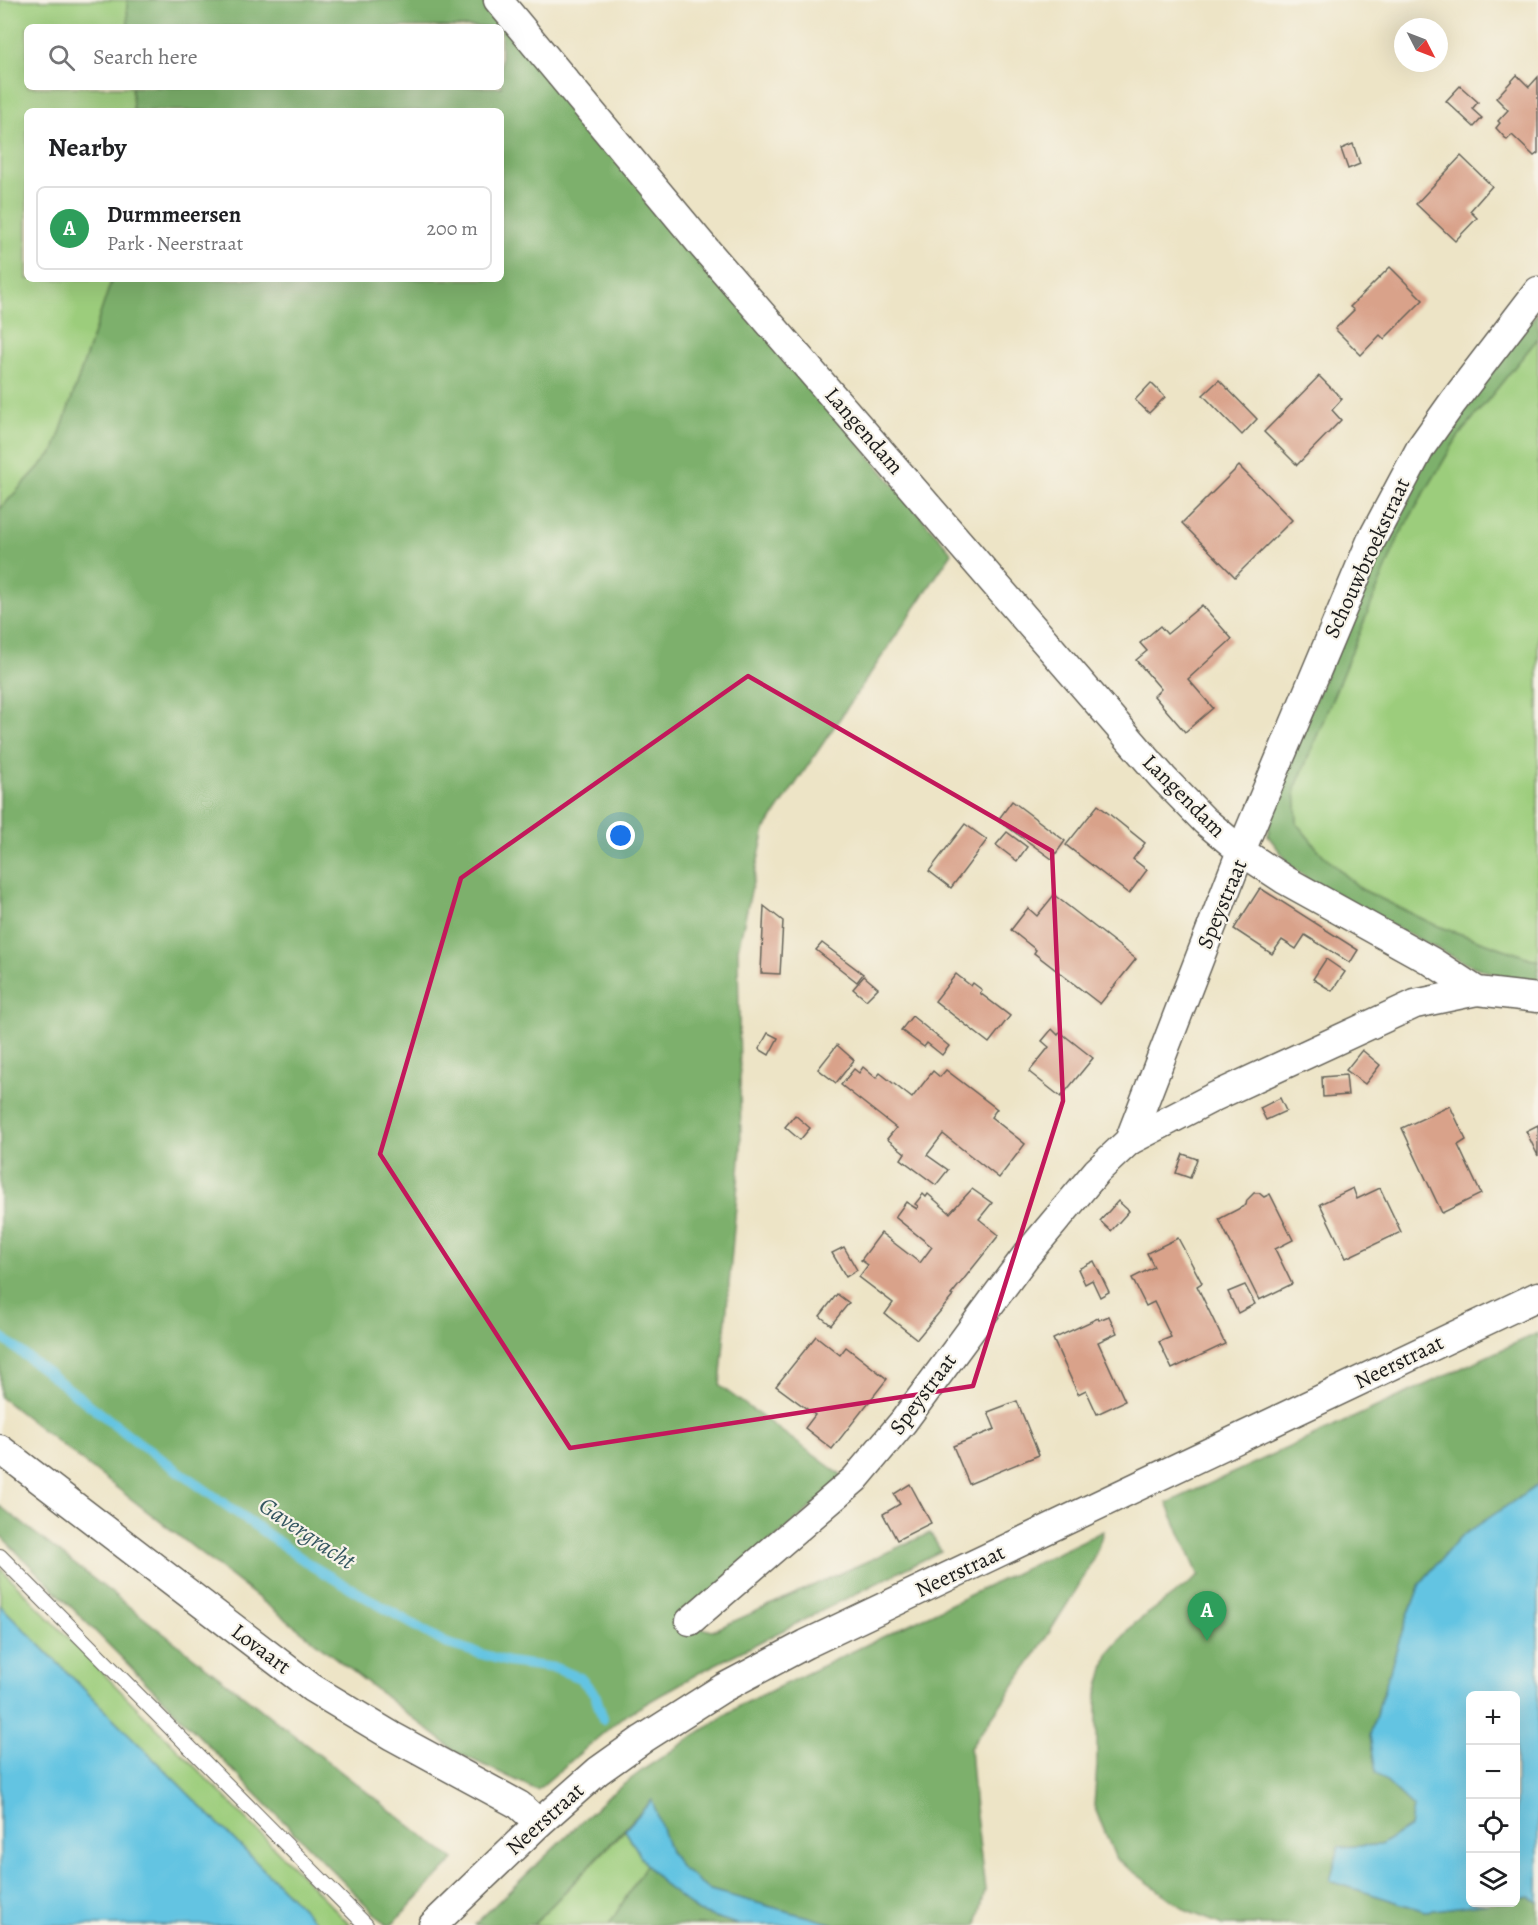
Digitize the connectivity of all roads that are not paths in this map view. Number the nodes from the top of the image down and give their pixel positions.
1 (498, 0) edge
2 (1538, 291) edge
3 (1241, 851) junction
4 (1477, 991) junction
5 (1538, 998) edge
6 (1129, 1141) junction
7 (1538, 1296) edge
8 (0, 1449) edge
9 (0, 1556) edge
10 (690, 1622) dead end
11 (539, 1823) junction
12 (443, 1916) edge
13 (366, 1925) edge

1 - 3 street, Langendam
2 - 3 street, Schouwbroekstraat
3 - 4 street, Speystraat
3 - 6 street, Speystraat
4 - 5 street, Speystraat
4 - 6 street, Speystraat
6 - 10 street, Speystraat
7 - 11 street, Neerstraat
8 - 11 street, Lovaart
9 - 13 lane
11 - 12 street, Neerstraat

